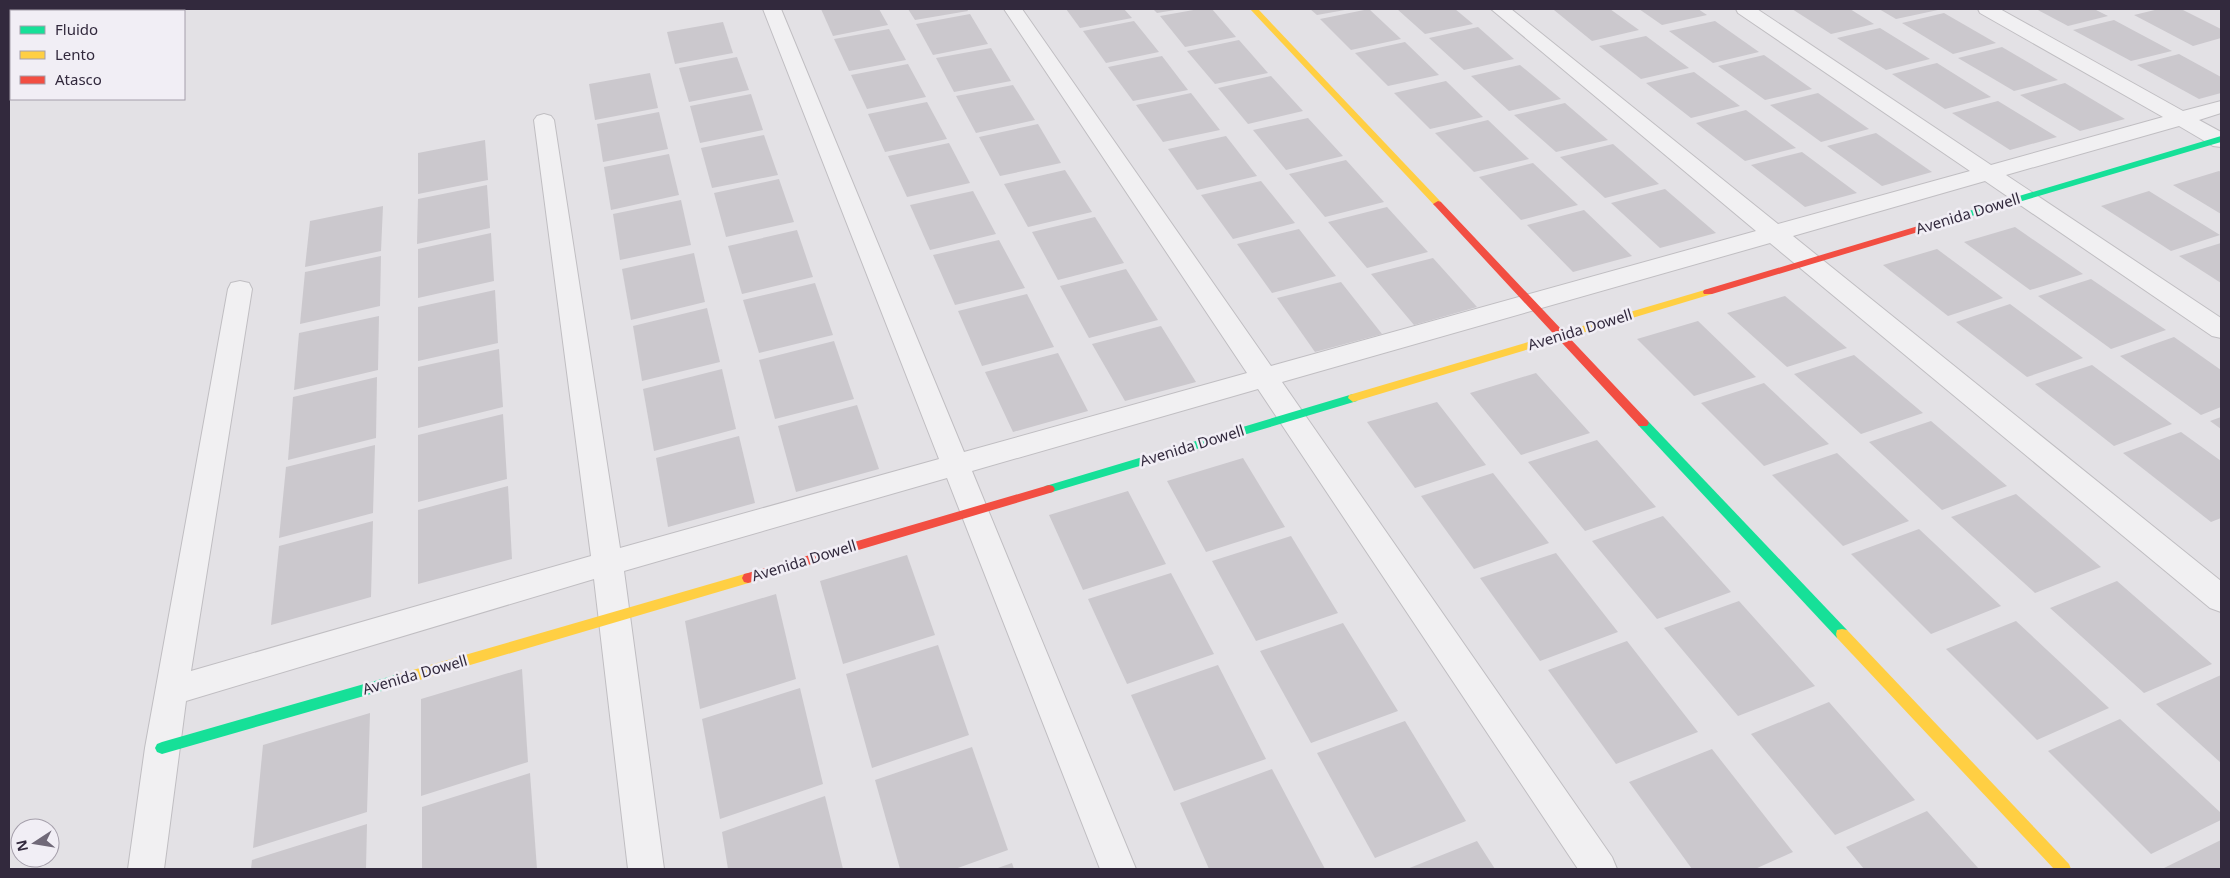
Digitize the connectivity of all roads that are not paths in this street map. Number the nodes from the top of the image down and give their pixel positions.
1 (772, 9) edge
2 (1013, 9) edge
3 (1254, 9) edge
4 (1500, 9) edge
5 (1745, 9) edge
6 (1987, 9) edge
7 (2221, 107) edge
8 (2181, 118) junction
9 (544, 120) dead end
10 (2221, 140) edge
11 (1988, 173) junction
12 (2025, 198) junction
13 (1775, 234) junction
14 (1810, 262) junction
15 (240, 288) dead end
16 (1531, 303) junction
17 (2221, 330) edge
18 (1562, 335) junction
19 (1265, 379) junction
20 (1291, 417) junction
21 (957, 466) junction
22 (974, 511) junction
23 (606, 564) junction
24 (2221, 599) edge
25 (614, 617) junction
26 (172, 691) junction
27 (162, 748) junction
28 (146, 869) edge
29 (646, 869) edge
30 (1118, 869) edge
31 (1599, 869) edge
32 (2064, 869) edge

1 - 21 street
2 - 19 street
3 - 16 street
4 - 13 street
5 - 11 street
6 - 8 street
7 - 8 street
8 - 10 street
8 - 11 street
9 - 23 street
10 - 12 street, Avenida Dowell
11 - 12 street
11 - 13 street
12 - 14 street, Avenida Dowell
12 - 17 street
13 - 14 street
13 - 16 street
14 - 18 street, Avenida Dowell
14 - 24 street
15 - 26 street
16 - 18 street
16 - 19 street
18 - 20 street, Avenida Dowell
18 - 32 street
19 - 20 street
19 - 21 street
20 - 22 street, Avenida Dowell
20 - 31 street
21 - 22 street
21 - 23 street
22 - 25 street, Avenida Dowell
22 - 30 street
23 - 25 street
23 - 26 street
25 - 27 street, Avenida Dowell
25 - 29 street
26 - 27 street
27 - 28 street

